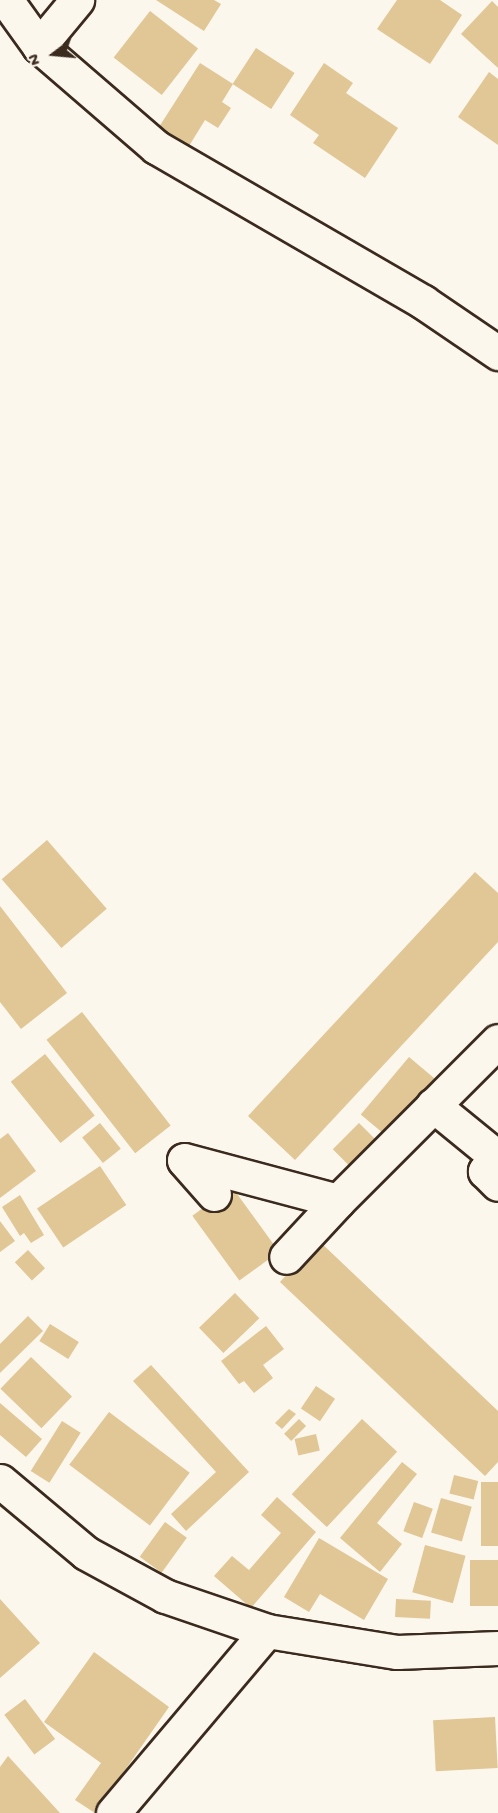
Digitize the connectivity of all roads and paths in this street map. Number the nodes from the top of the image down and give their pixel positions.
1 (6, 0) edge
2 (77, 0) edge
3 (39, 46) junction
4 (498, 353) edge
5 (498, 1041) edge
6 (433, 1105) junction
7 (498, 1158) edge
8 (498, 1184) edge
9 (214, 1194) dead end
10 (338, 1201) junction
11 (286, 1257) dead end
12 (0, 1481) edge
13 (267, 1631) junction
14 (498, 1648) edge
15 (113, 1813) edge

1 - 3 street
2 - 3 street
3 - 4 street
5 - 6 street
6 - 7 street
6 - 10 street
7 - 8 street
9 - 10 street
10 - 11 street
12 - 13 street
13 - 14 street
13 - 15 street

